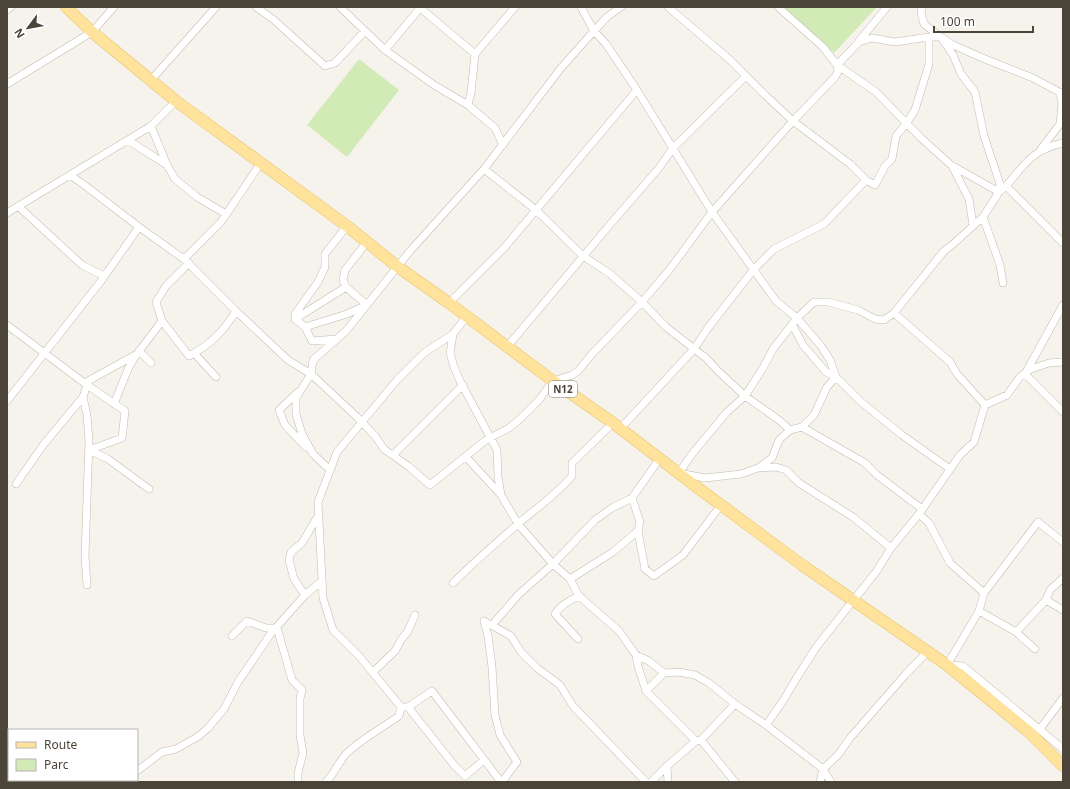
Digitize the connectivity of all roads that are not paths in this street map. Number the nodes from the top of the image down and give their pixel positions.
1 (11, 7) edge
2 (66, 7) edge
3 (114, 7) edge
4 (216, 7) edge
5 (256, 7) edge
6 (340, 7) edge
7 (420, 7) edge
8 (515, 7) edge
9 (581, 7) edge
10 (621, 7) edge
11 (668, 7) edge
12 (778, 7) edge
13 (887, 7) edge
14 (922, 7) edge
15 (7, 10) edge
16 (364, 31) junction
17 (594, 31) junction
18 (92, 32) junction
19 (928, 37) junction
20 (941, 37) junction
21 (859, 42) junction
22 (385, 50) junction
23 (475, 54) junction
24 (837, 65) junction
25 (746, 76) junction
26 (151, 80) junction
27 (7, 84) edge
28 (637, 90) junction
29 (1061, 93) edge
30 (176, 101) junction
31 (468, 105) junction
32 (794, 121) junction
33 (906, 124) junction
34 (152, 126) junction
35 (128, 140) junction
36 (1063, 143) edge
37 (503, 144) junction
38 (673, 148) junction
39 (1038, 152) junction
40 (260, 164) junction
41 (167, 165) junction
42 (951, 165) junction
43 (484, 169) junction
44 (70, 175) junction
45 (866, 180) junction
46 (1006, 186) junction
47 (999, 192) junction
48 (18, 206) junction
49 (536, 210) junction
50 (712, 212) junction
51 (7, 213) edge
52 (226, 214) junction
53 (984, 216) junction
54 (973, 225) junction
55 (347, 226) junction
56 (139, 228) junction
57 (1062, 240) edge
58 (367, 242) junction
59 (583, 256) junction
60 (186, 261) junction
61 (398, 267) junction
62 (754, 269) junction
63 (104, 276) junction
64 (1003, 283) dead end
65 (346, 287) junction
66 (642, 302) junction
67 (449, 303) junction
68 (367, 305) junction
69 (1063, 305) edge
70 (236, 311) junction
71 (894, 313) junction
72 (467, 316) junction
73 (295, 319) junction
74 (162, 321) junction
75 (795, 321) junction
76 (7, 325) edge
77 (305, 327) junction
78 (453, 334) junction
79 (336, 340) junction
80 (507, 347) junction
81 (694, 349) junction
82 (45, 352) junction
83 (138, 352) junction
84 (194, 353) junction
85 (1063, 362) edge
86 (151, 363) dead end
87 (311, 374) junction
88 (1025, 374) junction
89 (216, 377) dead end
90 (836, 377) junction
91 (553, 381) junction
92 (87, 385) junction
93 (463, 385) junction
94 (302, 389) junction
95 (745, 396) junction
96 (83, 397) junction
97 (7, 401) edge
98 (114, 404) junction
99 (985, 405) junction
100 (1063, 412) edge
101 (362, 423) junction
102 (616, 426) junction
103 (802, 427) junction
104 (790, 430) junction
105 (491, 437) junction
106 (89, 450) junction
107 (313, 454) junction
108 (393, 455) junction
109 (466, 456) junction
110 (660, 458) junction
111 (758, 468) junction
112 (950, 469) junction
113 (330, 470) junction
114 (679, 473) junction
115 (16, 484) dead end
116 (149, 489) dead end
117 (501, 495) junction
118 (632, 498) junction
119 (721, 505) junction
120 (921, 512) junction
121 (318, 516) junction
122 (518, 524) junction
123 (638, 531) junction
124 (1063, 542) edge
125 (891, 548) junction
126 (553, 564) junction
127 (1063, 578) edge
128 (570, 579) junction
129 (322, 581) junction
130 (453, 583) dead end
131 (87, 585) dead end
132 (984, 593) junction
133 (305, 595) junction
134 (579, 596) junction
135 (853, 600) junction
136 (1046, 600) junction
137 (1063, 610) edge
138 (979, 611) junction
139 (415, 615) dead end
140 (492, 625) junction
141 (277, 628) junction
142 (1016, 632) junction
143 (232, 636) dead end
144 (578, 639) dead end
145 (1034, 649) dead end
146 (927, 652) junction
147 (636, 655) junction
148 (947, 665) junction
149 (373, 672) junction
150 (664, 673) junction
151 (646, 691) junction
152 (1063, 698) edge
153 (735, 704) junction
154 (404, 707) junction
155 (766, 725) junction
156 (1040, 730) junction
157 (698, 740) junction
158 (1063, 749) edge
159 (484, 760) junction
160 (667, 766) junction
161 (1063, 766) edge
162 (823, 769) junction
163 (138, 770) edge
164 (298, 782) edge
165 (326, 782) edge
166 (501, 782) edge
167 (646, 782) edge
168 (651, 782) edge
169 (668, 782) edge
170 (735, 782) edge
171 (820, 782) edge
172 (831, 782) edge

1 - 15 street
2 - 18 main road, N12
3 - 18 street
4 - 26 street
5 - 16 street
6 - 16 street
7 - 22 street
7 - 23 street
8 - 23 street
9 - 17 street
10 - 17 street
11 - 25 street
12 - 24 street
13 - 21 street
14 - 20 street
16 - 22 street
17 - 28 street
17 - 37 street
18 - 26 main road, N12
18 - 27 street
19 - 20 street
19 - 21 street
19 - 33 street
20 - 29 street
20 - 47 street
21 - 24 street
22 - 31 street
23 - 31 street
24 - 32 street
24 - 33 street
25 - 32 street
25 - 38 street
26 - 30 main road, N12
28 - 38 street
28 - 49 street
29 - 39 street
30 - 34 street
30 - 40 main road, N12
31 - 37 street
32 - 45 street
32 - 50 street
33 - 42 street
33 - 45 street
34 - 35 street
34 - 41 street
35 - 41 street
35 - 44 street
36 - 39 street
37 - 43 street
38 - 50 street
38 - 59 street
39 - 46 street
40 - 52 street
40 - 55 main road, N12
41 - 52 street
42 - 47 street
42 - 54 street
43 - 49 street
43 - 61 street
44 - 48 street
44 - 56 street
45 - 62 street
46 - 47 street
46 - 57 street
47 - 53 street
48 - 51 street
48 - 63 street
49 - 59 street
49 - 67 street
50 - 62 street
50 - 66 street
52 - 60 street
53 - 54 street
53 - 64 street
54 - 71 street
55 - 58 main road, N12
55 - 73 street
56 - 60 street
56 - 63 street
58 - 61 main road, N12
58 - 65 street
59 - 66 street
59 - 80 street
60 - 70 street
60 - 74 street
61 - 67 main road, N12
61 - 68 street
62 - 75 street
62 - 81 street
63 - 82 street
65 - 68 street
65 - 73 street
66 - 81 street
66 - 91 street
67 - 72 main road, N12
68 - 77 street
68 - 79 street
69 - 88 street
70 - 84 street
70 - 87 street
71 - 75 street
71 - 99 street
72 - 78 street
72 - 80 main road, N12
73 - 77 street
74 - 83 street
74 - 84 street
75 - 90 street
75 - 90 street
75 - 95 street
76 - 82 street
77 - 79 street
78 - 93 street
78 - 101 street
79 - 87 street
80 - 91 main road, N12
81 - 95 street
81 - 102 street
82 - 92 street
82 - 97 street
83 - 86 street
83 - 92 street
83 - 98 street
84 - 89 street
85 - 88 street
87 - 94 street
87 - 101 street
88 - 99 street
88 - 100 street
90 - 103 street
90 - 112 street
91 - 102 main road, N12
91 - 105 street
92 - 96 street
92 - 98 street
93 - 105 street
93 - 108 street
94 - 107 street
94 - 107 street
95 - 104 street
95 - 114 street
96 - 106 street
96 - 115 street
98 - 106 street
99 - 112 street
101 - 108 street
101 - 113 street
102 - 110 main road, N12
102 - 122 street
103 - 104 street
103 - 120 street
104 - 111 street
105 - 109 street
105 - 117 street
106 - 116 street
106 - 131 street
107 - 113 street
108 - 109 street
109 - 117 street
110 - 114 main road, N12
110 - 118 street
111 - 114 street
111 - 125 street
112 - 120 street
113 - 121 street
114 - 119 main road, N12
117 - 122 street
118 - 123 street
118 - 126 street
119 - 123 street
119 - 135 main road, N12
120 - 125 street
120 - 132 street
121 - 129 street
121 - 133 street
122 - 126 street
122 - 130 street
123 - 128 street
124 - 132 street
125 - 135 street
126 - 128 street
126 - 140 street
127 - 136 street
128 - 134 street
129 - 133 street
129 - 149 street
132 - 138 street
133 - 141 street
134 - 144 street
134 - 147 street
135 - 146 main road, N12
135 - 155 street
136 - 137 street
136 - 142 street
138 - 142 street
138 - 148 street
139 - 149 street
140 - 166 street
140 - 167 street
141 - 143 street
141 - 163 street
141 - 164 street
142 - 145 street
146 - 148 main road, N12
146 - 162 street
147 - 150 street
147 - 151 street
148 - 156 street
148 - 161 main road, N12
149 - 154 street
150 - 151 street
150 - 153 street
151 - 157 street
152 - 156 street
153 - 155 street
153 - 157 street
154 - 159 street
154 - 159 street
154 - 165 street
155 - 162 street
156 - 158 street
157 - 160 street
157 - 170 street
159 - 166 street
160 - 168 street
160 - 169 street
162 - 171 street
162 - 172 street

